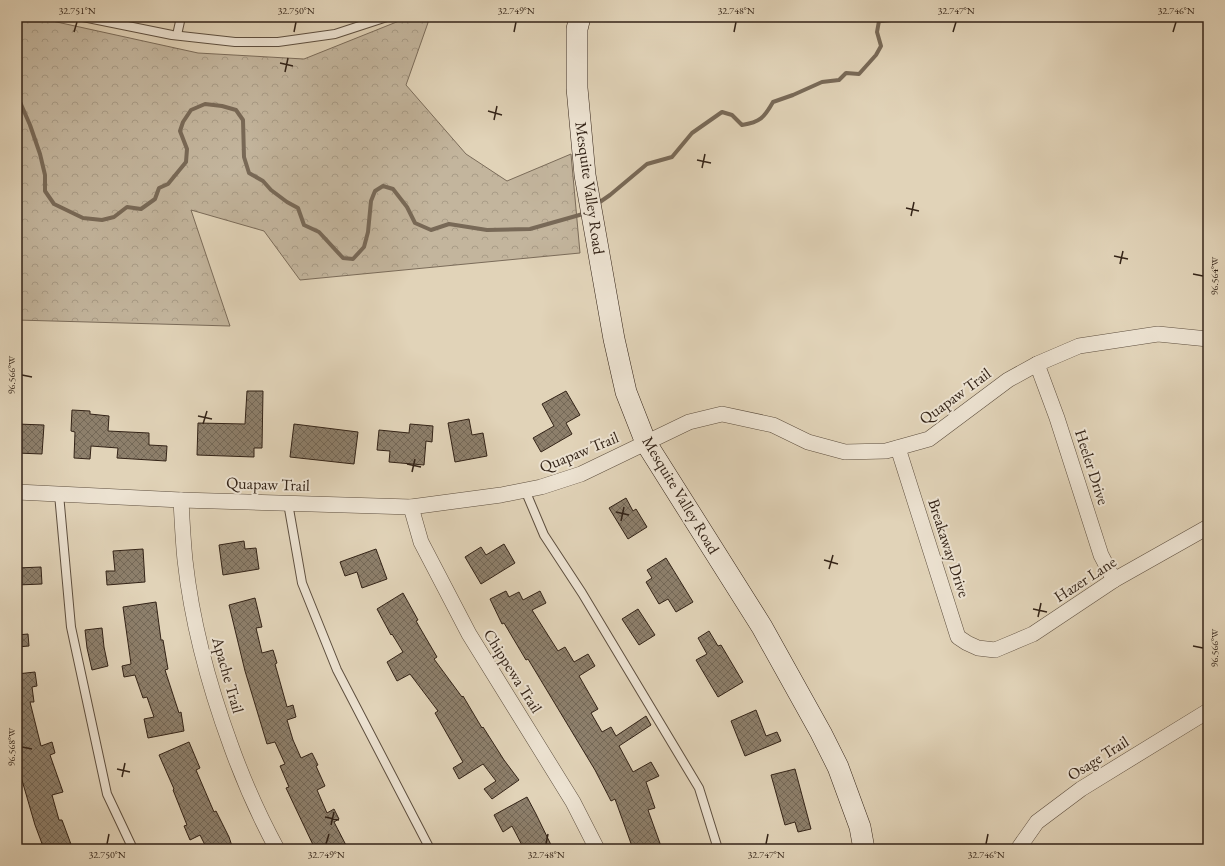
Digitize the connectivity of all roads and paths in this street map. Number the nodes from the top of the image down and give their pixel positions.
1 (83, 17) edge
2 (181, 17) edge
3 (387, 17) edge
4 (580, 17) edge
5 (177, 36) junction
6 (1208, 339) edge
7 (1037, 364) junction
8 (646, 443) junction
9 (898, 448) junction
10 (525, 490) junction
11 (17, 492) edge
12 (59, 494) junction
13 (181, 500) junction
14 (288, 503) junction
15 (411, 507) junction
16 (1208, 527) edge
17 (1114, 580) junction
18 (978, 648) joint
19 (1208, 711) edge
20 (133, 849) edge
21 (277, 849) edge
22 (430, 849) edge
23 (597, 849) edge
24 (718, 849) edge
25 (864, 849) edge
26 (1018, 849) edge

1 - 5 lane
2 - 5 lane
3 - 5 lane
4 - 8 street, Mesquite Valley Road
6 - 7 street, Quapaw Trail
7 - 9 street, Quapaw Trail
7 - 17 street, Heeler Drive
8 - 9 street, Quapaw Trail
8 - 10 street, Quapaw Trail
8 - 25 street, Mesquite Valley Road
9 - 18 street, Breakaway Drive
10 - 15 street, Quapaw Trail
10 - 24 lane
11 - 12 street, Quapaw Trail
12 - 13 street, Quapaw Trail
12 - 20 lane
13 - 14 street, Quapaw Trail
13 - 21 street, Apache Trail
14 - 15 street, Quapaw Trail
14 - 22 lane
15 - 23 street, Chippewa Trail
16 - 17 street, Hazer Lane
17 - 18 street, Hazer Lane
19 - 26 street, Osage Trail

